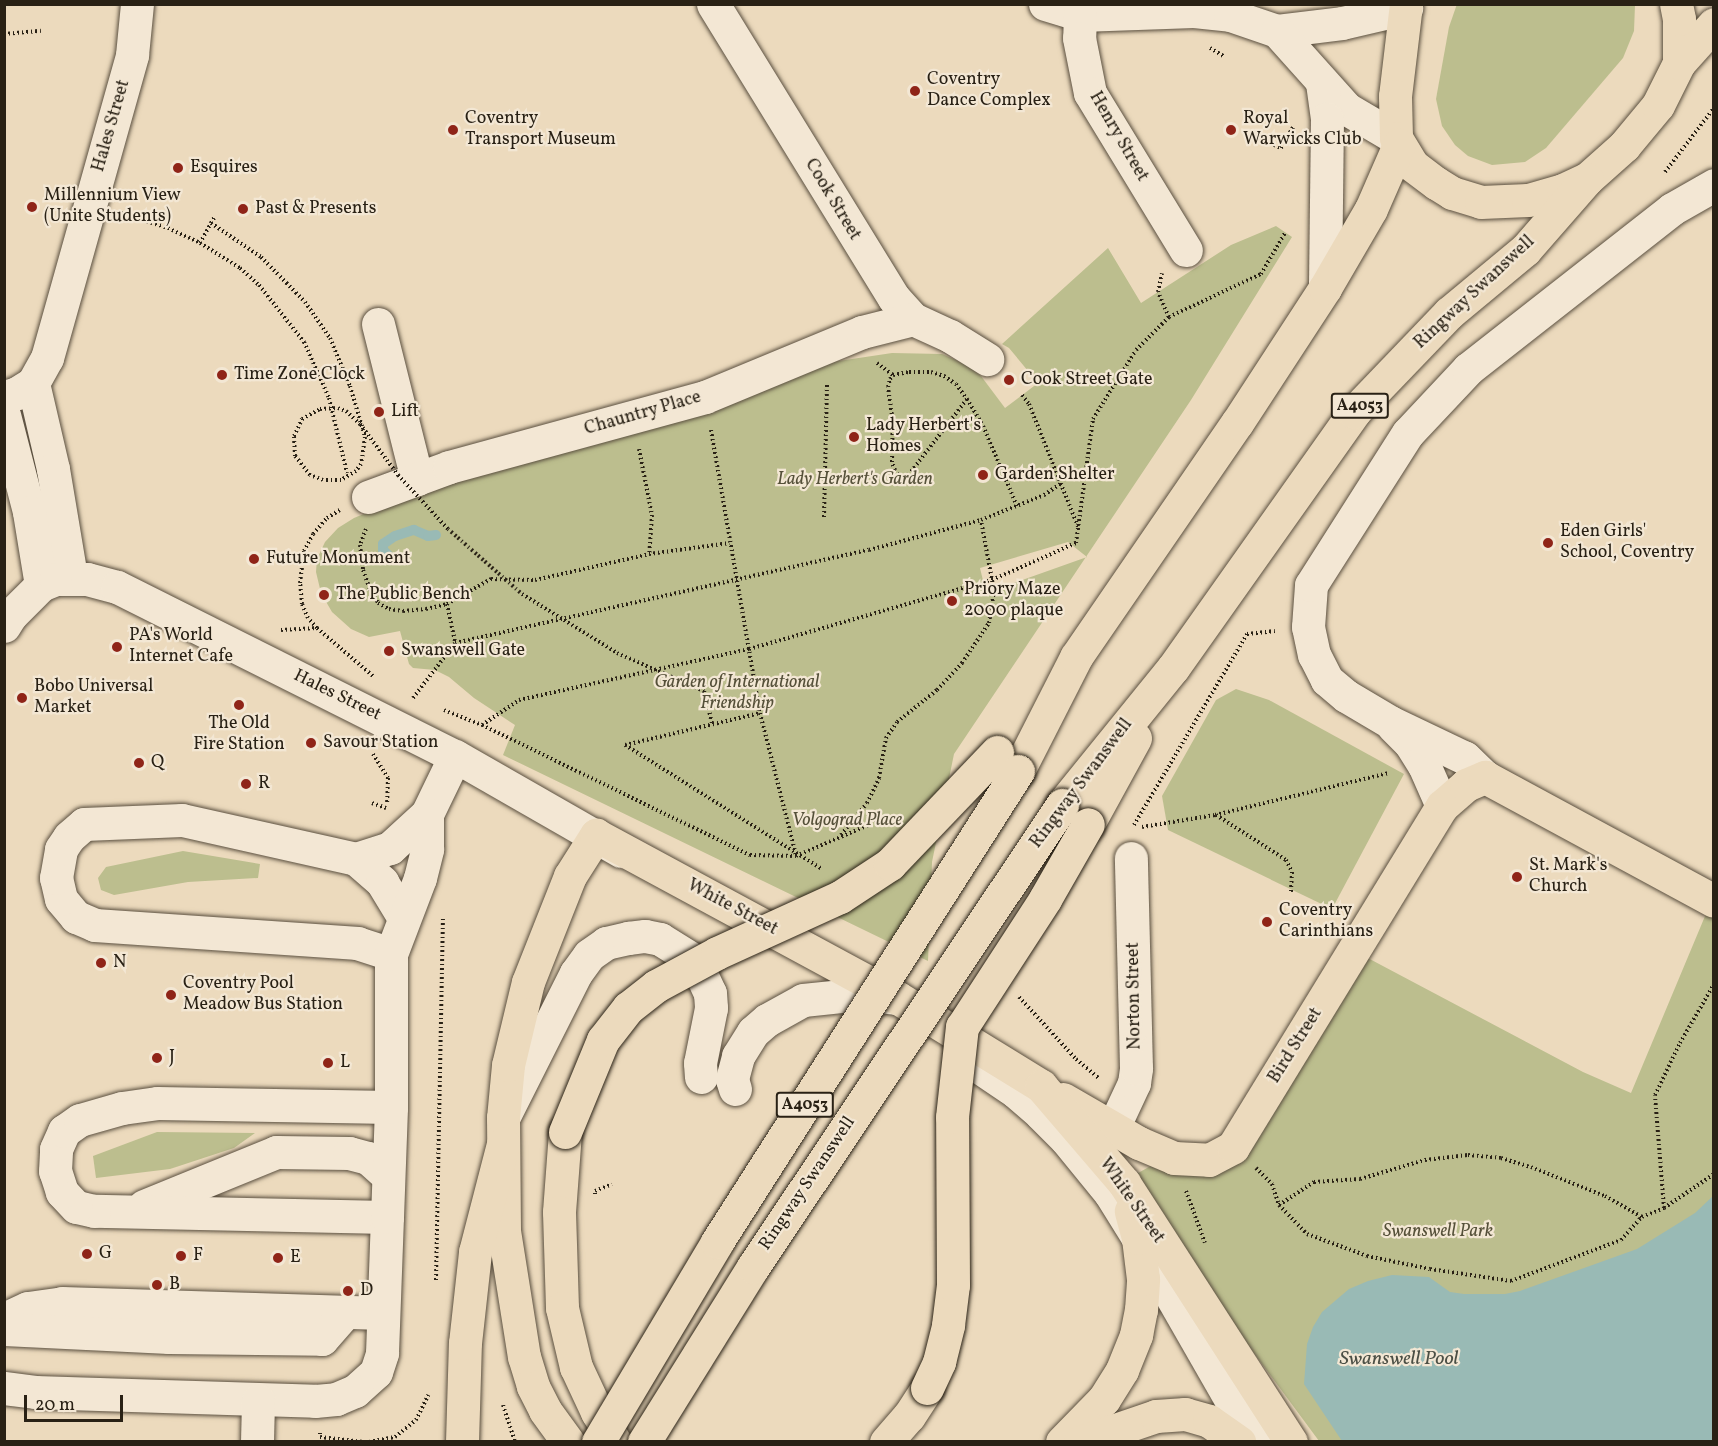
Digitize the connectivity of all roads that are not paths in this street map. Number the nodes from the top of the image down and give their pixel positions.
1 (137, 4) edge
2 (714, 4) edge
3 (1046, 4) edge
4 (1676, 4) edge
5 (1406, 6) edge
6 (1080, 15) junction
7 (1257, 18) edge
8 (1713, 24) edge
9 (1679, 63) junction
10 (1322, 83) junction
11 (1398, 141) junction
12 (1587, 179) junction
13 (1713, 185) edge
14 (1186, 250) dead end
15 (1325, 288) junction
16 (913, 319) junction
17 (378, 324) dead end
18 (987, 359) dead end
19 (19, 390) edge
20 (4, 415) edge
21 (419, 492) junction
22 (365, 508) road end
23 (56, 581) junction
24 (4, 626) edge
25 (1173, 668) junction
26 (1390, 722) junction
27 (455, 756) junction
28 (1008, 762) junction
29 (1485, 777) junction
30 (1442, 806) junction
31 (427, 814) junction
32 (596, 835) junction
33 (1131, 858) dead end
34 (356, 859) junction
35 (1713, 901) edge
36 (404, 918) junction
37 (391, 954) junction
38 (710, 993) junction
39 (860, 994) junction
40 (898, 998) junction
41 (767, 1020) junction
42 (700, 1077) dead end
43 (1041, 1086) junction
44 (735, 1089) dead end
45 (391, 1107) junction
46 (1113, 1128) junction
47 (503, 1131) junction
48 (388, 1176) junction
49 (1124, 1184) junction
50 (131, 1211) junction
51 (387, 1217) junction
52 (1138, 1238) junction
53 (345, 1313) junction
54 (383, 1313) junction
55 (4, 1318) edge
56 (4, 1329) edge
57 (4, 1388) edge
58 (258, 1400) junction
59 (256, 1442) edge
60 (462, 1442) edge
61 (568, 1442) edge
62 (598, 1442) edge
63 (615, 1442) edge
64 (644, 1442) edge
65 (886, 1442) edge
66 (1062, 1442) edge
67 (1080, 1442) edge
68 (1239, 1442) edge
69 (1255, 1442) edge
70 (1290, 1442) edge

1 - 19 street, Hales Street
2 - 16 street, Cook Street
3 - 6 street
4 - 9 main road, A4053
5 - 7 street
5 - 11 main road, A4053
6 - 7 street
6 - 14 street, Henry Street
7 - 10 street
8 - 9 main road
9 - 12 main road, A4053
10 - 11 street
10 - 15 street
11 - 12 main road, A4053
11 - 15 main road, A4053
12 - 25 main road, Ringway Swanswell / A4053
13 - 26 street
15 - 28 main road, A4053
16 - 18 street, Cook Street
16 - 21 street, Chauntry Place
17 - 21 street
19 - 23 street, Hales Street
20 - 23 street
21 - 22 street, Chauntry Place
23 - 24 street
23 - 27 street, Hales Street
25 - 64 main road, Ringway Swanswell / A4053, bridge
25 - 65 main road, bridge
26 - 29 street
26 - 30 street
27 - 31 street
27 - 32 street, Hales Street
28 - 62 main road, A4053, bridge
28 - 63 main road, bridge
29 - 30 main road, Bird Street
29 - 35 main road
30 - 46 main road, Bird Street
31 - 34 street
31 - 36 street
32 - 39 street, Hales Street
32 - 40 main road, White Street
32 - 47 main road
33 - 46 street, Norton Street
34 - 36 street
34 - 37 street
36 - 37 street
37 - 45 street
38 - 41 street
38 - 42 street
38 - 47 street
39 - 40 street
39 - 41 street
39 - 52 street, Hales Street
40 - 43 main road, White Street
41 - 44 street
43 - 46 main road
43 - 49 main road, White Street
45 - 48 street
45 - 50 street
47 - 60 main road
47 - 61 main road
48 - 50 street
48 - 51 street
49 - 52 main road
49 - 70 main road, White Street
50 - 51 street
51 - 54 street
52 - 66 main road
52 - 69 street, Hales Street
53 - 54 street
53 - 55 street
53 - 56 street
54 - 58 street
57 - 58 street
58 - 59 street
67 - 68 main road

